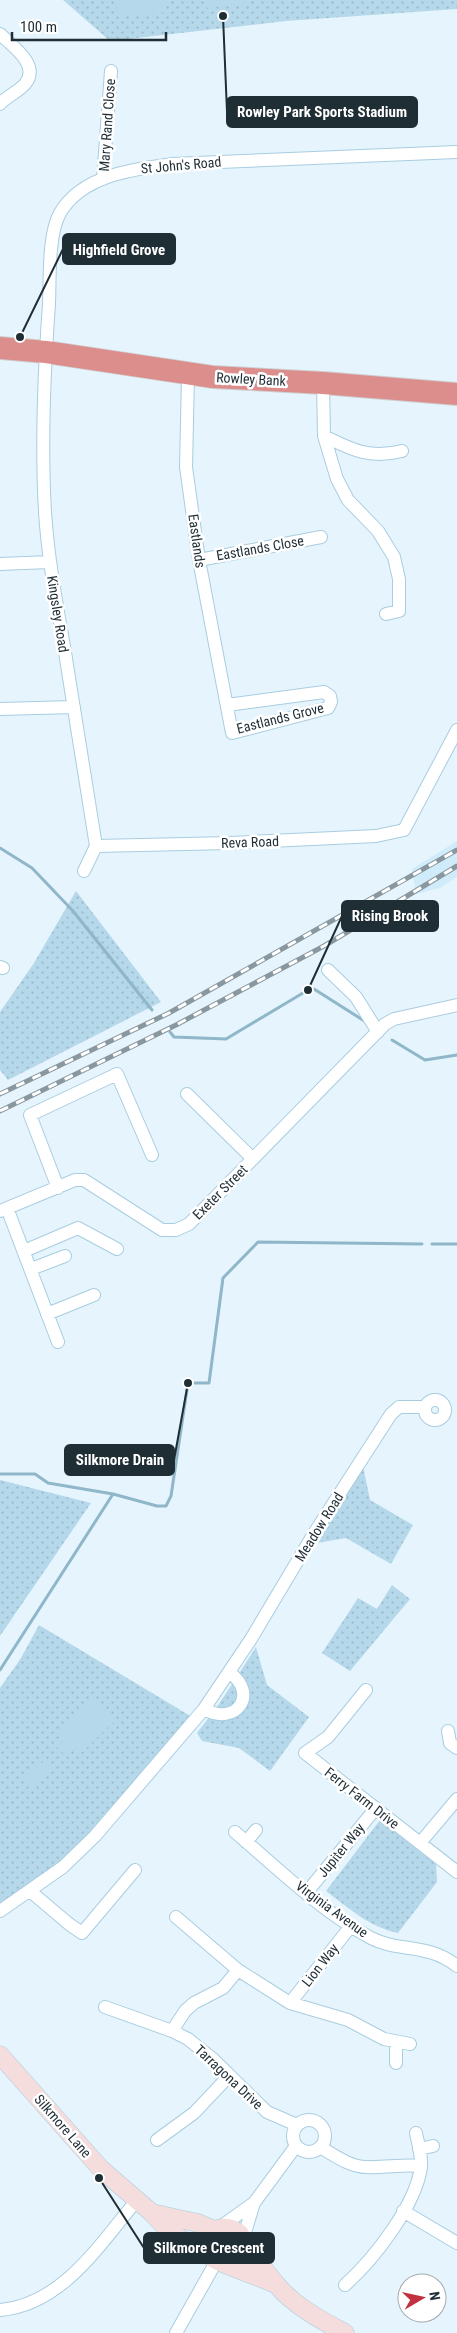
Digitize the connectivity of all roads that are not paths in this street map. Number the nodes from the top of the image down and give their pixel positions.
1 (0, 34) edge
2 (111, 71) dead end
3 (0, 104) edge
4 (457, 152) edge
5 (103, 178) junction
6 (0, 348) edge
7 (46, 352) junction
8 (188, 375) junction
9 (323, 383) junction
10 (457, 394) edge
11 (324, 436) junction
12 (402, 451) dead end
13 (320, 537) dead end
14 (199, 560) junction
15 (50, 562) junction
16 (0, 564) edge
17 (386, 614) dead end
18 (227, 705) junction
19 (74, 707) junction
20 (0, 709) edge
21 (457, 730) edge
22 (96, 846) junction
23 (84, 871) dead end
24 (328, 970) dead end
25 (457, 1005) edge
26 (378, 1032) junction
27 (187, 1094) dead end
28 (152, 1155) dead end
29 (253, 1159) junction
30 (58, 1188) junction
31 (4, 1210) edge
32 (116, 1249) dead end
33 (24, 1251) junction
34 (65, 1256) dead end
35 (31, 1270) junction
36 (94, 1295) dead end
37 (47, 1314) junction
38 (58, 1342) dead end
39 (425, 1407) dead end
40 (230, 1673) junction
41 (366, 1690) dead end
42 (204, 1709) junction
43 (457, 1799) edge
44 (376, 1808) junction
45 (256, 1830) dead end
46 (235, 1832) dead end
47 (246, 1842) junction
48 (420, 1842) junction
49 (135, 1870) dead end
50 (457, 1872) edge
51 (30, 1891) junction
52 (306, 1892) junction
53 (0, 1912) edge
54 (176, 1917) dead end
55 (351, 1926) junction
56 (457, 1966) edge
57 (238, 1970) junction
58 (290, 2003) junction
59 (105, 2007) dead end
60 (172, 2031) junction
61 (396, 2043) junction
62 (410, 2044) dead end
63 (0, 2057) edge
64 (396, 2063) dead end
65 (228, 2076) junction
66 (297, 2125) junction
67 (416, 2133) dead end
68 (157, 2140) dead end
69 (296, 2146) junction
70 (433, 2146) dead end
71 (320, 2147) junction
72 (419, 2149) junction
73 (421, 2166) junction
74 (137, 2200) junction
75 (254, 2203) junction
76 (404, 2211) junction
77 (152, 2213) junction
78 (217, 2229) junction
79 (243, 2242) junction
80 (457, 2243) edge
81 (217, 2259) junction
82 (276, 2284) junction
83 (345, 2284) dead end
84 (0, 2310) edge
85 (176, 2333) edge
86 (345, 2333) edge

1 - 3 street
2 - 5 street, Mary Rand Close
4 - 5 street, St John's Road
5 - 7 street, St John's Road
6 - 7 highway, Rowley Bank
7 - 8 highway, Rowley Bank
7 - 15 street, Kingsley Road
8 - 9 highway, Rowley Bank
8 - 14 street, Eastlands
9 - 10 highway, Rowley Bank
9 - 11 street
11 - 12 street
11 - 17 street
13 - 14 street, Eastlands Close
14 - 18 street, Eastlands
15 - 16 street
15 - 19 street, Kingsley Road
18 - 18 street, Eastlands Grove
19 - 20 street
19 - 22 street, Kingsley Road
21 - 22 street, Reva Road
22 - 23 street
24 - 26 street
25 - 26 street, Exeter Street
26 - 29 street, Exeter Street
27 - 29 street
28 - 30 street
29 - 30 street, Exeter Street
30 - 31 street, Exeter Street
31 - 33 street
32 - 33 street
33 - 35 street
34 - 35 street
35 - 37 street
36 - 37 street
37 - 38 street
39 - 40 street, Meadow Road
40 - 42 street, Meadow Road
40 - 42 street
41 - 44 street, Ferry Farm Drive
42 - 51 street, Meadow Road
43 - 48 street
44 - 48 street, Ferry Farm Drive
44 - 52 street, Jupiter Way
45 - 47 street
46 - 47 street, Virginia Avenue
47 - 52 street, Virginia Avenue
48 - 50 street, Ferry Farm Drive
49 - 51 street
51 - 53 street, Meadow Road
52 - 55 street, Virginia Avenue
54 - 57 street
55 - 56 street, Virginia Avenue
55 - 58 street, Lion Way
57 - 58 street
57 - 60 street
58 - 61 street
59 - 60 street, Tarragona Drive
60 - 65 street, Tarragona Drive
61 - 62 street
61 - 64 street
63 - 74 street, Silkmore Lane
65 - 66 street, Tarragona Drive
65 - 68 street
66 - 69 street
66 - 71 street
67 - 72 street
69 - 71 street
69 - 75 street
70 - 72 street
71 - 73 street
72 - 73 street
73 - 76 street
74 - 77 street, Silkmore Lane
74 - 84 street
75 - 78 street
75 - 79 street
76 - 80 street
76 - 83 street
77 - 78 street, Silkmore Lane
77 - 81 street, Silkmore Lane
78 - 79 street, Silkmore Lane
78 - 81 street
79 - 81 street
79 - 82 street, Silkmore Lane
81 - 82 street, Silkmore Lane
81 - 85 street
82 - 86 street, Silkmore Lane

